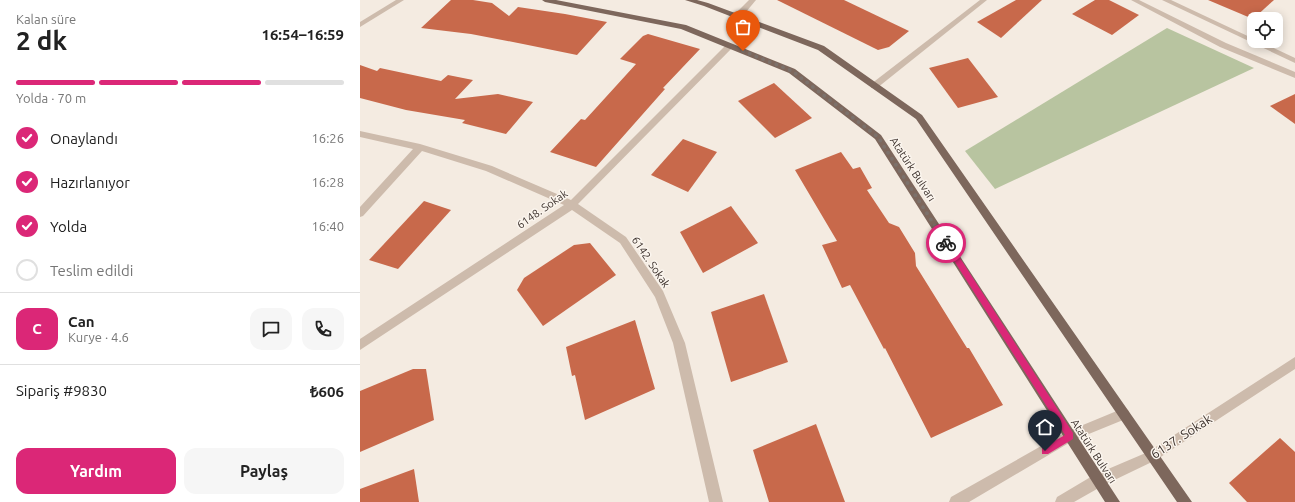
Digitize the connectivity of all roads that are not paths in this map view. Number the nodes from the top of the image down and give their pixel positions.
1 (401, 0) edge
2 (545, 0) edge
3 (688, 0) edge
4 (753, 0) edge
5 (984, 0) edge
6 (1134, 0) edge
7 (1165, 0) edge
8 (738, 16) junction
9 (360, 24) edge
10 (730, 46) junction
11 (1295, 51) edge
12 (1292, 60) edge
13 (1281, 68) junction
14 (1295, 75) edge
15 (874, 86) junction
16 (360, 134) edge
17 (420, 147) junction
18 (572, 205) junction
19 (360, 214) edge
20 (360, 345) edge
21 (1295, 362) edge
22 (1124, 414) junction
23 (1070, 436) junction
24 (1152, 456) junction
25 (1099, 480) junction
26 (716, 502) edge
27 (956, 502) edge
28 (1062, 502) edge
29 (1113, 502) edge
30 (1185, 502) edge

1 - 9 street
2 - 10 main road, Atatürk Bulvarı
3 - 8 main road
4 - 8 street
5 - 15 street
6 - 13 street
7 - 12 street
8 - 15 main road
10 - 18 street, 6148. Sokak
10 - 23 main road, Atatürk Bulvarı
11 - 12 street
12 - 13 street
13 - 14 street
15 - 22 main road
16 - 17 street, 6142. Sokak
17 - 18 street, 6142. Sokak
17 - 19 street
18 - 20 street, 6148. Sokak
18 - 26 street, 6142. Sokak
21 - 24 street, 6137. Sokak
22 - 23 street
22 - 24 main road
23 - 25 main road, Atatürk Bulvarı
23 - 27 street
24 - 25 street, 6137. Sokak
24 - 30 main road
25 - 28 street, 6137. Sokak
25 - 29 main road, Atatürk Bulvarı

